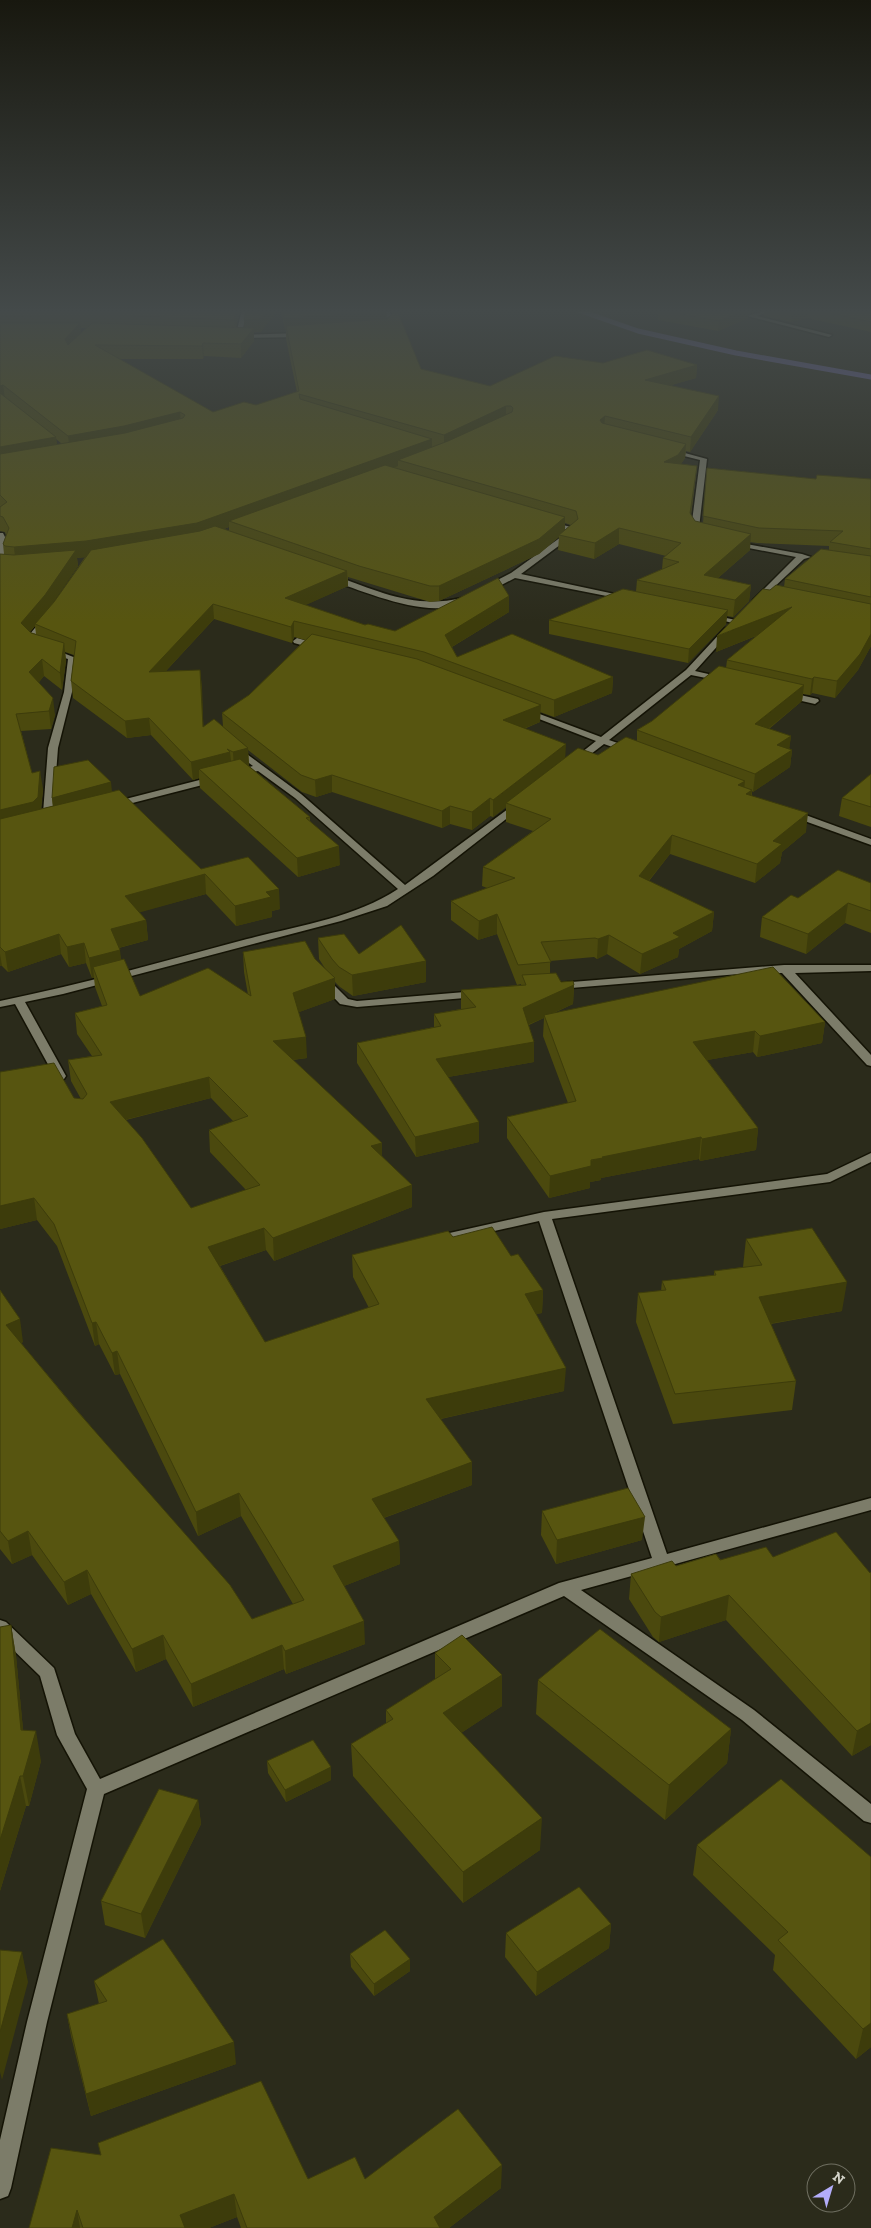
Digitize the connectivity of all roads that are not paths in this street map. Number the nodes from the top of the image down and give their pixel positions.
1 (659, 448) edge
2 (538, 519) edge
3 (0, 535) edge
4 (710, 538) edge
5 (728, 542) edge
6 (1, 562) edge
7 (327, 576) edge
8 (514, 576) junction
9 (629, 598) edge
10 (701, 614) edge
11 (51, 615) edge
12 (742, 616) junction
13 (297, 642) dead end
14 (324, 648) edge
15 (689, 672) junction
16 (728, 681) edge
17 (776, 692) edge
18 (815, 701) dead end
19 (516, 708) edge
20 (603, 740) junction
21 (231, 743) edge
22 (640, 754) edge
23 (260, 767) junction
24 (564, 771) edge
25 (524, 801) edge
26 (103, 807) edge
27 (780, 808) edge
28 (58, 819) edge
29 (871, 842) edge
30 (406, 890) junction
31 (318, 967) edge
32 (784, 968) junction
33 (871, 968) edge
34 (551, 987) edge
35 (493, 992) edge
36 (18, 1000) junction
37 (0, 1004) edge
38 (871, 1062) edge
39 (63, 1083) edge
40 (871, 1157) edge
41 (544, 1216) junction
42 (418, 1244) edge
43 (871, 1504) edge
44 (662, 1562) junction
45 (565, 1588) junction
46 (0, 1627) edge
47 (96, 1789) junction
48 (871, 1815) edge
49 (0, 2188) edge

1 - 4 street
2 - 8 street
3 - 6 street
5 - 12 street
7 - 8 street
8 - 9 street
10 - 12 street
11 - 28 street
12 - 15 street
13 - 14 street
15 - 16 street
15 - 20 street
17 - 18 street
19 - 20 street
20 - 22 street
20 - 24 street
21 - 23 street
23 - 26 street
23 - 30 street
25 - 30 street
27 - 29 street
30 - 36 street
31 - 35 street
32 - 33 street
32 - 34 street
32 - 38 street
36 - 37 street
36 - 39 street
40 - 41 street
41 - 42 street
41 - 44 street
43 - 44 street
44 - 45 street
45 - 47 street
45 - 48 street
46 - 47 street
47 - 49 street

